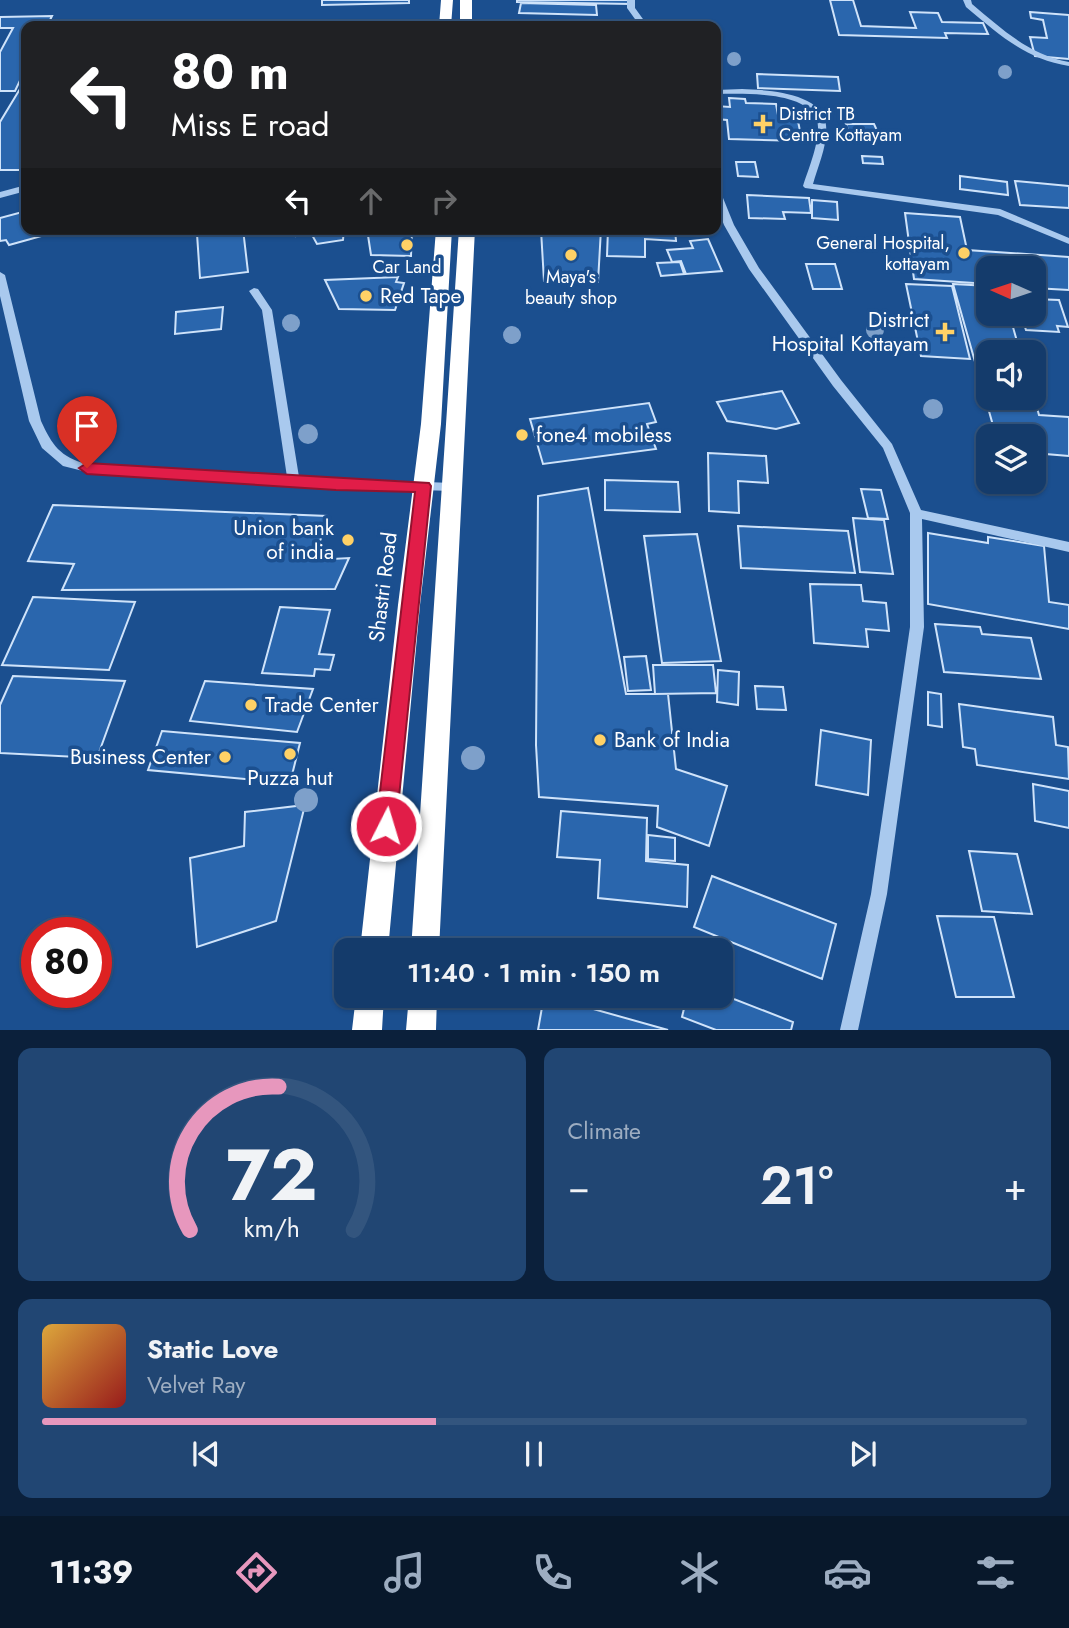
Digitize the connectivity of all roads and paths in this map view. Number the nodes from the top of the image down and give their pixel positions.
1 (447, 0) edge
2 (466, 0) edge
3 (631, 0) edge
4 (967, 0) edge
5 (445, 21) edge
6 (466, 21) edge
7 (640, 21) edge
8 (1069, 64) edge
9 (721, 92) edge
10 (808, 186) joint
11 (21, 189) edge
12 (0, 195) edge
13 (721, 205) edge
14 (444, 235) edge
15 (467, 235) edge
16 (1069, 241) edge
17 (0, 275) edge
18 (254, 291) dead end
19 (294, 482) junction
20 (424, 486) junction
21 (452, 487) junction
22 (916, 513) junction
23 (1069, 547) edge
24 (375, 938) edge
25 (426, 938) edge
26 (369, 1008) edge
27 (422, 1008) edge
28 (367, 1030) edge
29 (421, 1030) edge
30 (849, 1030) edge

1 - 5 highway
2 - 6 highway
3 - 7 street
4 - 8 street
9 - 10 street
10 - 16 street
11 - 12 street
13 - 22 street
14 - 20 highway, Shastri Road
15 - 21 highway
17 - 19 street
18 - 19 street
19 - 20 street
20 - 21 street
20 - 24 highway, Shastri Road
21 - 25 highway
22 - 23 street
22 - 30 street
26 - 28 highway
27 - 29 highway

